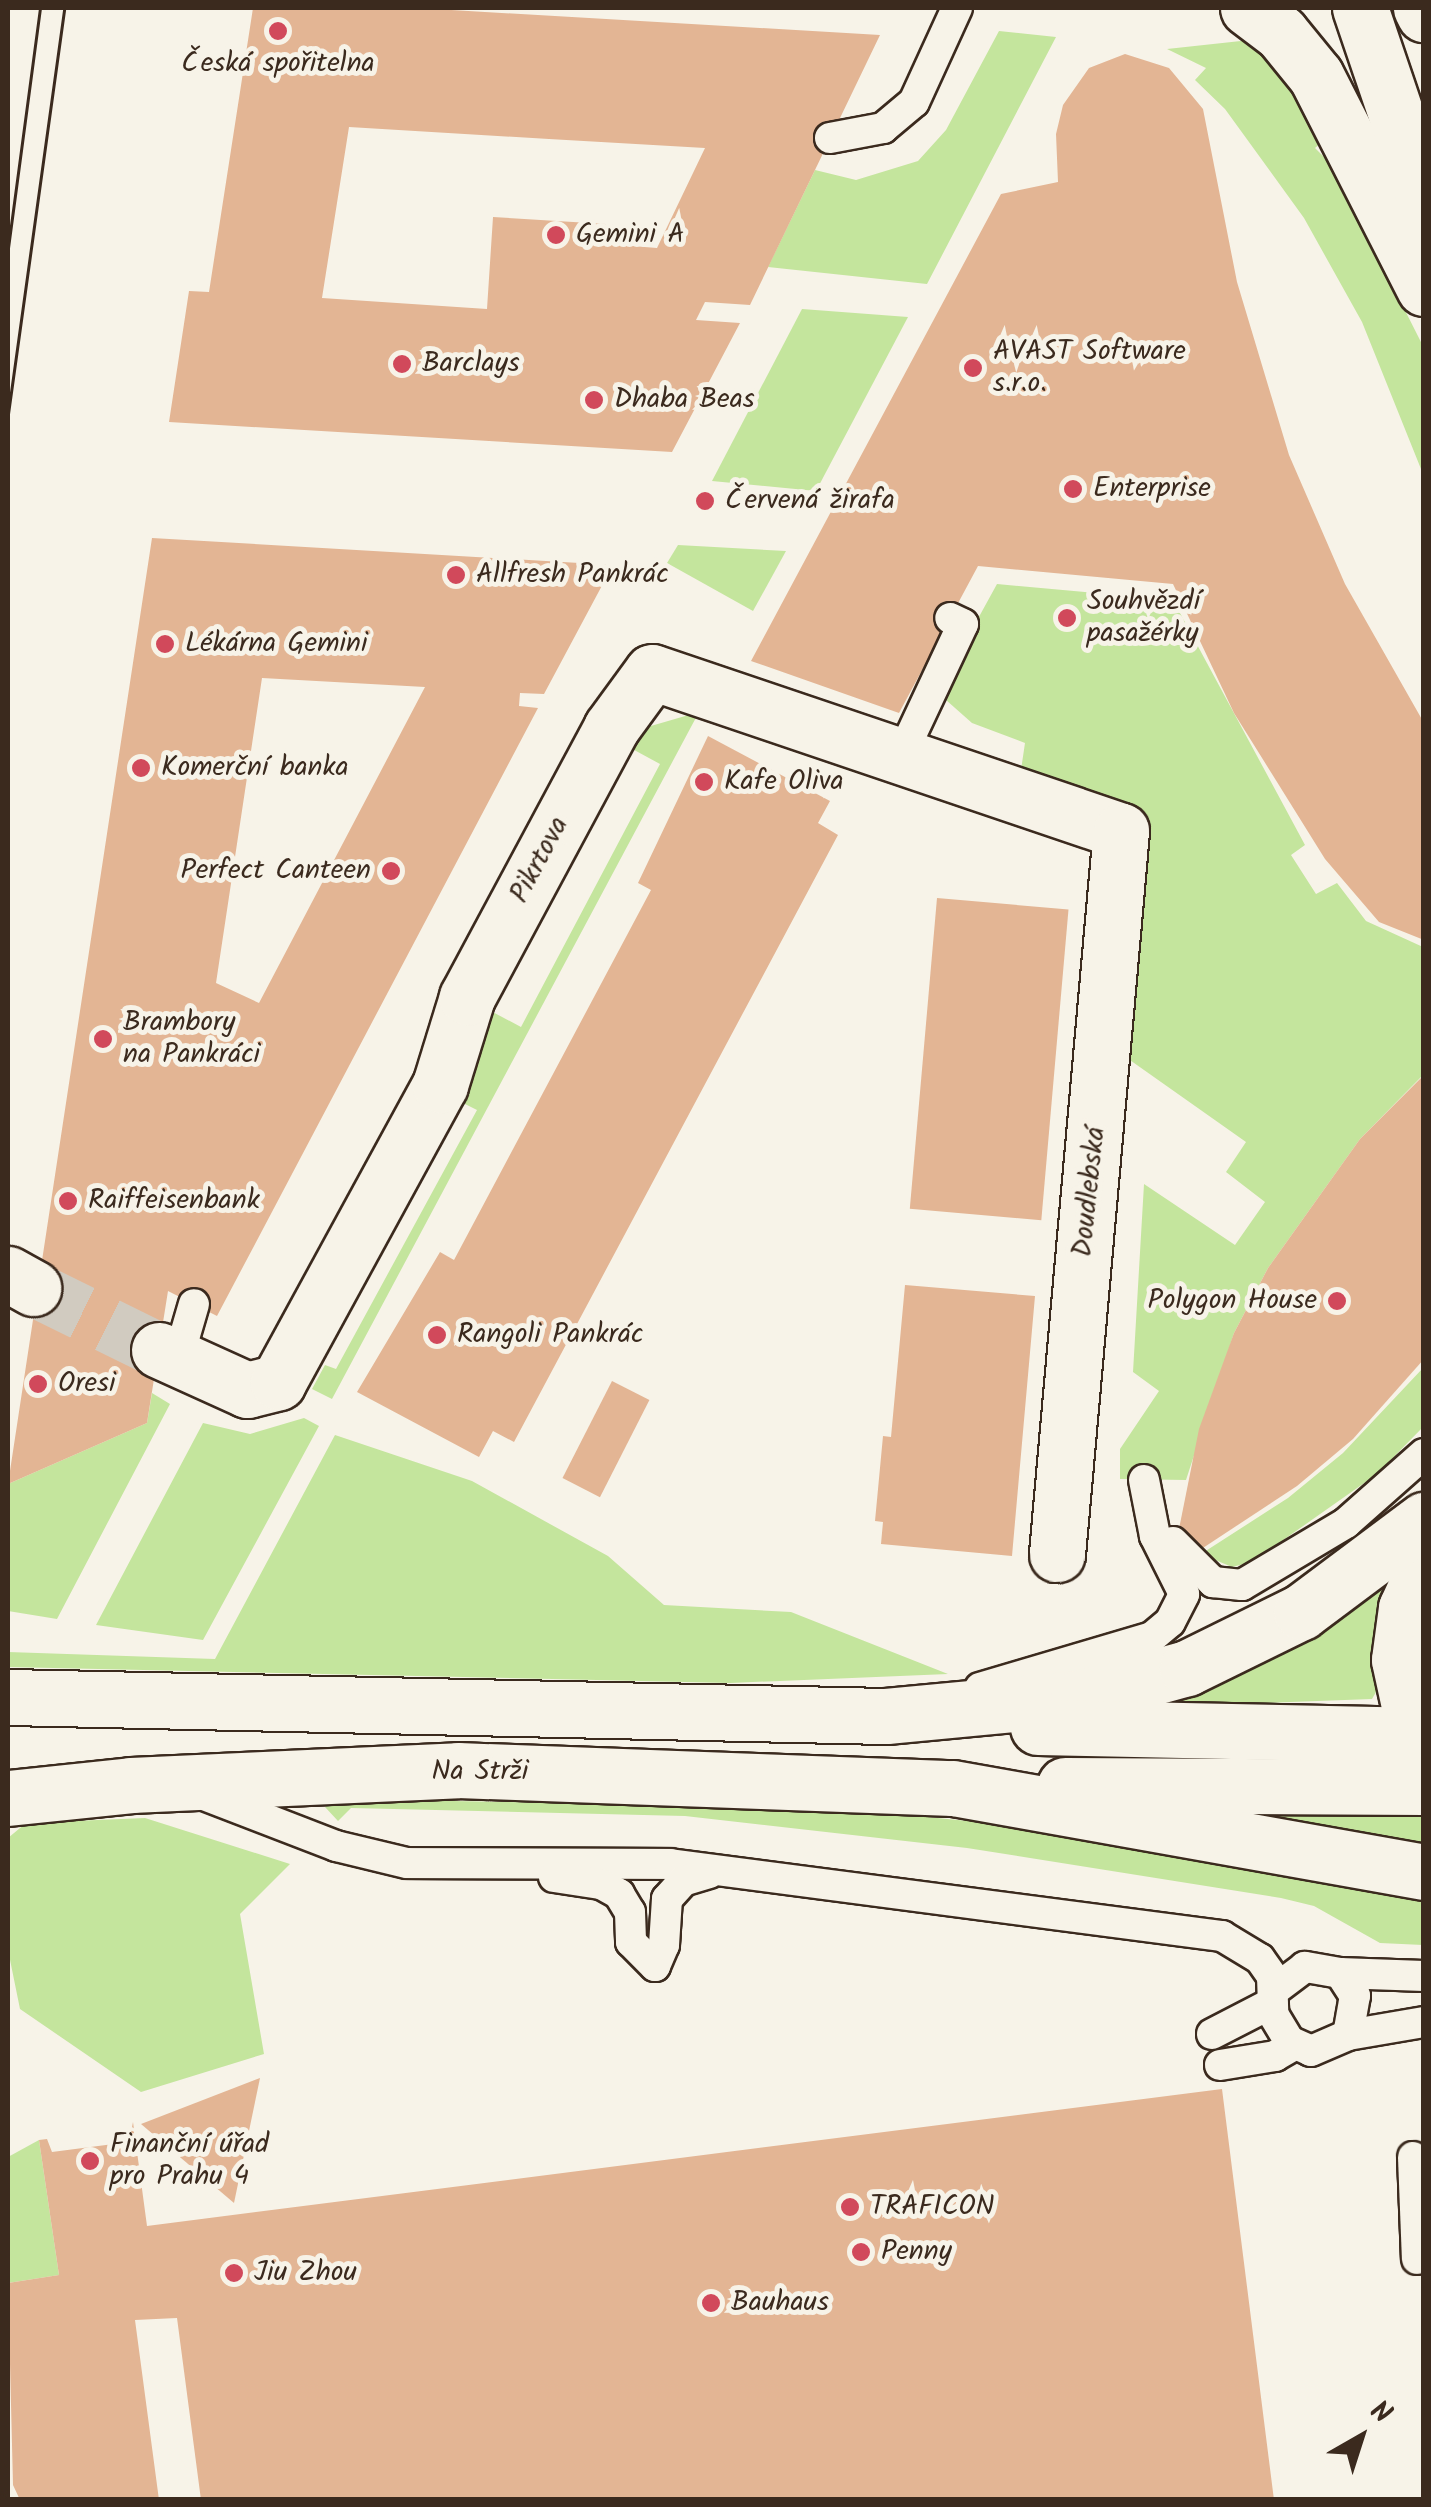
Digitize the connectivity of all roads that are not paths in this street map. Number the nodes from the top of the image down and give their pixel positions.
1 (958, 8) edge
2 (1248, 8) edge
3 (1360, 8) edge
4 (1370, 123) junction
5 (830, 138) dead end
6 (1424, 197) edge
7 (1424, 288) edge
8 (950, 618) dead end
9 (903, 752) junction
10 (1120, 830) joint
11 (194, 1304) dead end
12 (168, 1355) joint
13 (1424, 1454) edge
14 (1424, 1520) edge
15 (1057, 1554) dead end
16 (1424, 1569) edge
17 (8, 1697) edge
18 (886, 1716) junction
19 (1424, 1726) edge
20 (1424, 1735) edge
21 (132, 1785) junction
22 (1424, 1787) edge
23 (952, 1788) junction
24 (8, 1798) edge
25 (512, 1867) junction
26 (1424, 1872) edge
27 (709, 1873) junction
28 (1340, 1973) junction
29 (1424, 1976) edge
30 (1275, 1996) junction
31 (1424, 2022) edge
32 (1212, 2034) dead end
33 (1348, 2035) junction
34 (1294, 2045) junction
35 (1220, 2065) dead end
36 (1413, 2157) dead end
37 (1417, 2260) dead end

1 - 5 lane
2 - 4 street
3 - 4 street
4 - 6 street
4 - 7 street
8 - 9 lane
9 - 10 street, Pikrtova
9 - 12 street, Pikrtova
10 - 15 street, Doudlebská
11 - 12 lane
13 - 18 lane
14 - 18 street
16 - 19 street
17 - 18 street
18 - 20 street
21 - 23 street, Na Strži
21 - 24 street, Na Strži
21 - 25 lane
22 - 23 street
23 - 26 street
25 - 27 lane
25 - 27 lane
27 - 30 lane
28 - 29 lane
28 - 30 lane
28 - 33 lane
30 - 32 lane
30 - 34 lane
31 - 33 lane
33 - 34 lane
34 - 35 lane
36 - 37 lane

